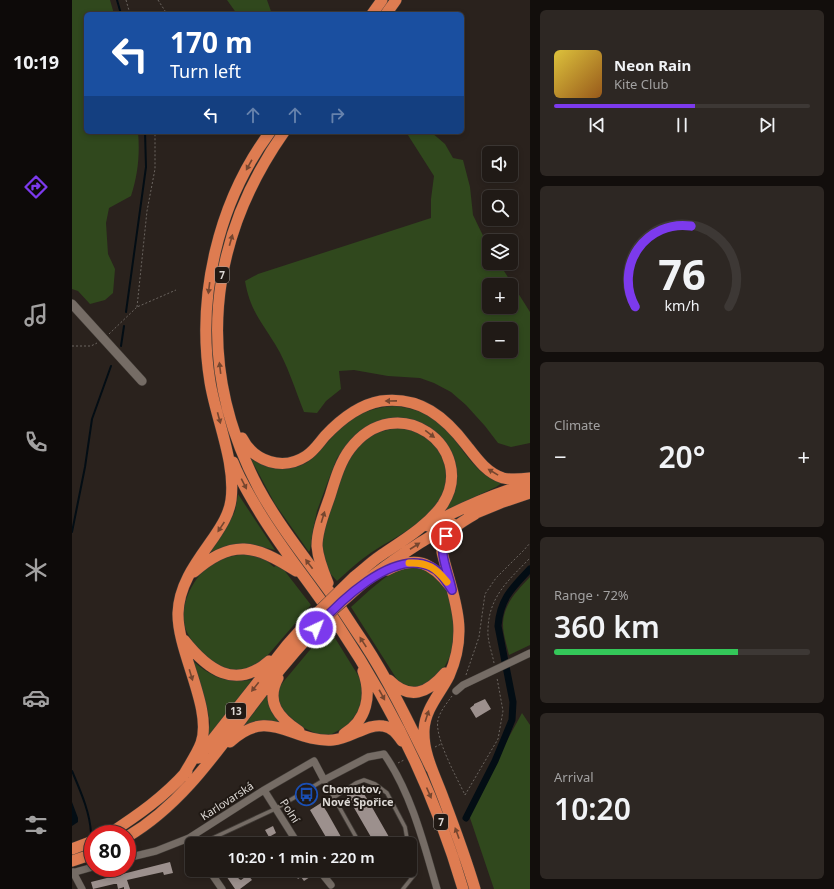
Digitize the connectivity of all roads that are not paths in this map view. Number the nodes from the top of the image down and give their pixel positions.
1 (382, 0) edge
2 (396, 0) edge
3 (373, 12) edge
4 (387, 12) edge
5 (268, 134) edge
6 (283, 134) edge
7 (72, 304) edge
8 (142, 381) dead end
9 (227, 407) junction
10 (223, 435) junction
11 (530, 478) edge
12 (530, 482) edge
13 (530, 493) edge
14 (475, 514) junction
15 (404, 540) junction
16 (302, 575) junction
17 (186, 579) junction
18 (357, 581) junction
19 (452, 590) junction
20 (332, 595) junction
21 (308, 630) junction
22 (181, 637) junction
23 (287, 645) junction
24 (355, 650) junction
25 (456, 653) junction
26 (530, 653) edge
27 (290, 657) junction
28 (384, 675) junction
29 (456, 691) road end
30 (321, 740) junction
31 (414, 757) junction
32 (213, 758) junction
33 (431, 768) junction
34 (183, 776) junction
35 (324, 780) junction
36 (264, 790) junction
37 (334, 798) junction
38 (275, 809) junction
39 (122, 825) edge
40 (136, 831) edge
41 (197, 837) edge
42 (215, 837) edge
43 (293, 837) edge
44 (356, 837) edge
45 (407, 837) edge
46 (185, 843) edge
47 (84, 844) edge
48 (72, 849) edge
49 (136, 856) edge
50 (84, 860) edge
51 (84, 868) edge
52 (72, 869) edge
53 (214, 877) edge
54 (324, 877) edge
55 (413, 877) edge
56 (331, 887) edge
57 (82, 889) edge
58 (222, 889) edge
59 (403, 889) edge
60 (437, 889) edge
61 (463, 889) edge
62 (475, 889) edge

1 - 3 highway
2 - 4 highway
5 -> 10 highway, 7
9 -> 6 highway, 7
7 - 8 street
11 -> 9 highway
20 -> 9 highway, 7
10 -> 16 highway, 7
10 -> 17 highway
12 - 15 highway, 13
13 - 14 highway, 13
18 -> 14 highway, 13
14 - 19 highway
15 - 18 highway, 13
20 -> 15 highway
16 - 17 highway
16 - 24 highway, 7
17 - 22 highway
18 - 19 highway
18 - 21 highway, 13, bridge
19 - 25 highway
28 -> 20 highway, 7
21 - 23 highway, 13
21 - 27 highway, 13
22 - 23 highway
22 -> 34 highway
23 -> 34 highway, 13
24 - 30 highway
24 -> 31 highway, 7
25 - 28 highway
33 -> 25 highway
26 - 29 street
27 - 30 highway
27 - 32 highway, 13
28 - 33 highway, 7
30 - 31 highway
30 - 32 highway
31 -> 61 highway, 7
32 - 40 highway, 13
62 -> 33 highway, 7
34 - 39 highway, 13
35 - 36 street, Karlovarská
35 - 37 lane
35 - 38 lane
35 - 60 street
36 - 38 street, Polní
36 - 41 street, Karlovarská
37 - 44 lane
37 - 45 lane
38 - 42 lane
38 - 43 street, Polní
46 - 49 street, Karlovarská
47 - 48 highway
50 - 52 highway
51 - 52 street
52 - 57 street
53 - 58 street
54 - 56 street
55 - 59 lane

